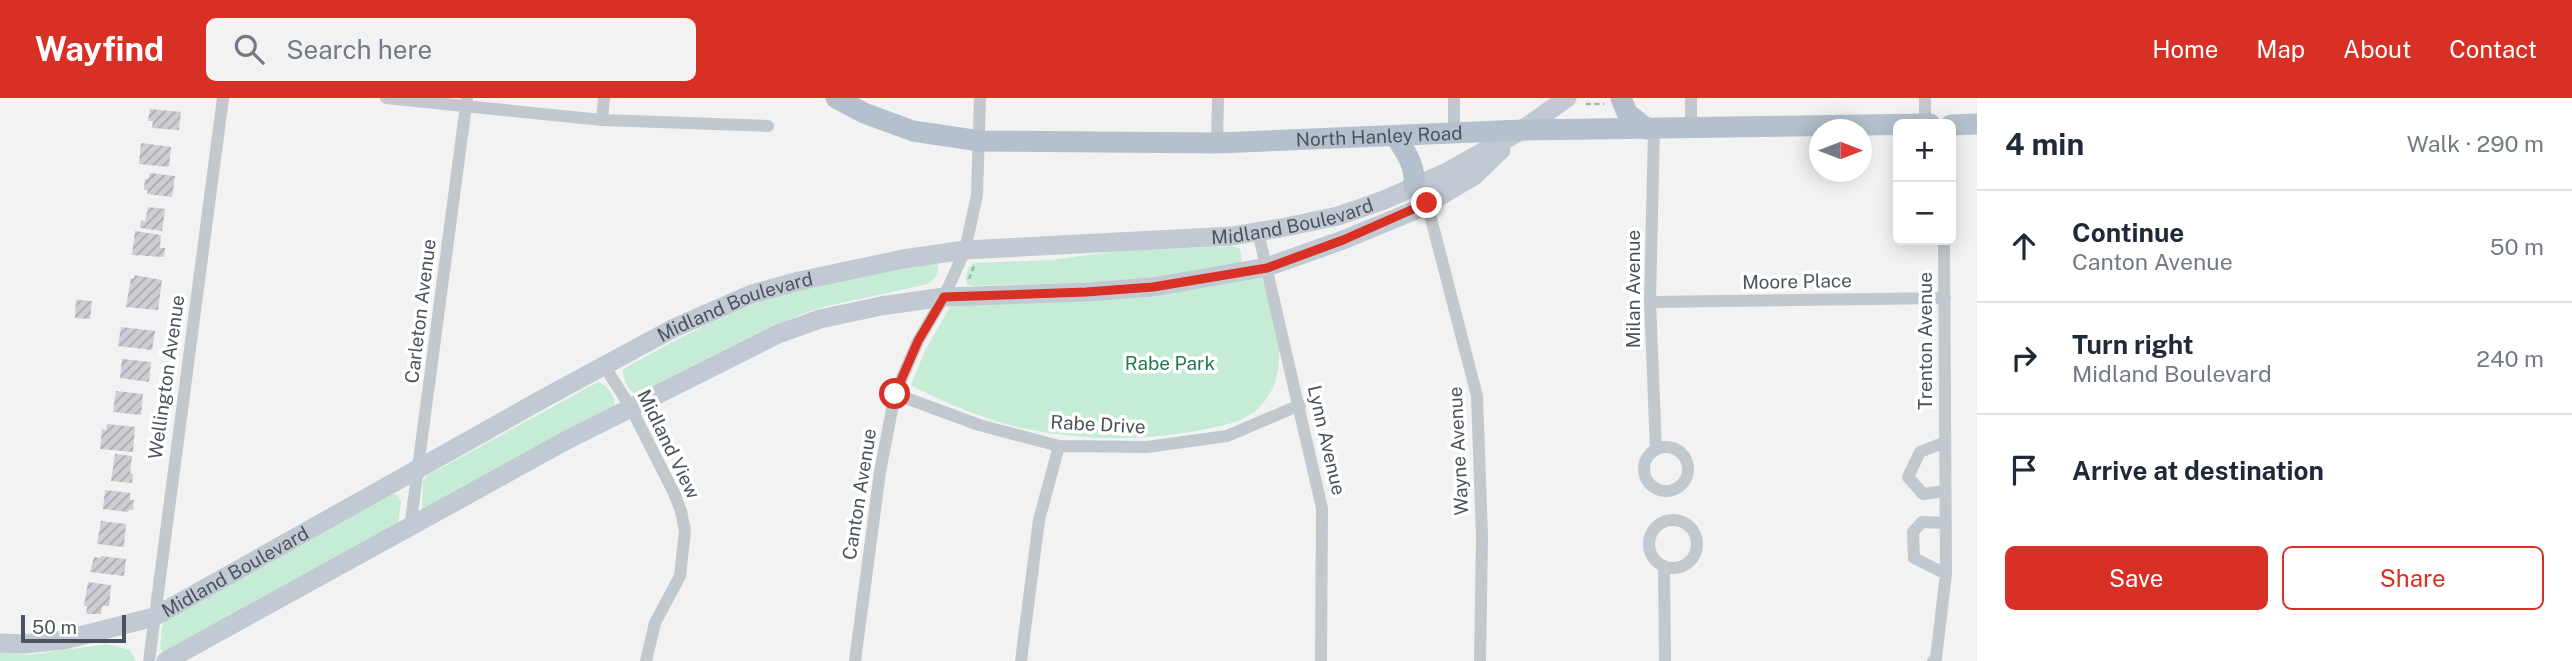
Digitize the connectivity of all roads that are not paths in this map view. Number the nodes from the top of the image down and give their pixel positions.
1 (223, 98) edge
2 (386, 98) edge
3 (604, 98) edge
4 (836, 98) edge
5 (980, 98) edge
6 (1218, 98) edge
7 (1454, 98) edge
8 (1567, 98) edge
9 (1691, 98) edge
10 (1925, 98) edge
11 (1617, 101) edge
12 (467, 102) edge
13 (1927, 119) edge
14 (602, 120) junction
15 (1893, 124) edge
16 (1977, 124) edge
17 (1956, 125) edge
18 (768, 126) dead end
19 (1691, 127) junction
20 (1651, 129) junction
21 (1522, 130) junction
22 (1454, 133) junction
23 (1395, 136) junction
24 (980, 141) junction
25 (1217, 143) junction
26 (1421, 195) junction
27 (1258, 232) junction
28 (1944, 245) edge
29 (970, 256) junction
30 (1267, 268) junction
31 (944, 297) junction
32 (1945, 298) junction
33 (1650, 302) junction
34 (605, 367) junction
35 (895, 394) junction
36 (1300, 405) junction
37 (631, 408) junction
38 (1945, 442) junction
39 (1059, 446) junction
40 (1656, 449) dead end
41 (416, 471) junction
42 (1945, 491) junction
43 (1945, 523) junction
44 (410, 528) junction
45 (1664, 566) dead end
46 (1946, 574) junction
47 (154, 617) junction
48 (0, 643) edge
49 (149, 661) edge
50 (166, 661) edge
51 (646, 661) edge
52 (855, 661) edge
53 (1021, 661) edge
54 (1321, 661) edge
55 (1480, 661) edge
56 (1665, 661) edge
57 (1933, 661) edge

1 - 47 street, Wellington Avenue
2 - 12 street
3 - 14 street
4 - 24 main road, North Hanley Road
5 - 24 street, Canton Avenue
6 - 25 street
7 - 22 street
8 - 21 main road, Midland Boulevard
9 - 19 street
10 - 13 street
11 - 20 main road
12 - 14 street
12 - 41 street, Carleton Avenue
14 - 18 street
15 - 19 main road, North Hanley Road
16 - 17 main road
19 - 20 main road, North Hanley Road
20 - 21 main road, North Hanley Road
20 - 33 street, Milan Avenue
21 - 22 main road, North Hanley Road
21 - 26 main road, Midland Boulevard
22 - 23 main road, North Hanley Road
23 - 25 main road, North Hanley Road
23 - 26 main road
24 - 25 main road, North Hanley Road
24 - 29 street, Canton Avenue
26 - 27 main road, Midland Boulevard
26 - 30 main road, Midland Boulevard
26 - 55 street, Wayne Avenue
27 - 29 main road, Midland Boulevard
27 - 30 street, Lynn Avenue
28 - 32 street, Trenton Avenue
29 - 31 street, Canton Avenue
29 - 34 main road, Midland Boulevard
30 - 31 main road, Midland Boulevard
30 - 36 street, Lynn Avenue
31 - 35 street, Canton Avenue
31 - 37 main road, Midland Boulevard
32 - 33 street, Moore Place
32 - 38 street, Trenton Avenue
33 - 40 street, Milan Avenue
34 - 37 street, Midland View
34 - 41 main road, Midland Boulevard
35 - 39 street, Rabe Drive
35 - 52 street, Canton Avenue
36 - 39 street, Rabe Drive
36 - 54 street, Lynn Avenue
37 - 44 main road, Midland Boulevard
37 - 51 street, Midland View
38 - 42 street, Trenton Avenue
38 - 42 street
39 - 53 street
41 - 44 street, Carleton Avenue
41 - 47 main road, Midland Boulevard
42 - 43 street, Trenton Avenue
43 - 46 street, Trenton Avenue
43 - 46 street
44 - 50 main road, Midland Boulevard
45 - 56 street
46 - 57 street, Trenton Avenue
47 - 48 main road, Midland Boulevard
47 - 49 street, Wellington Avenue

